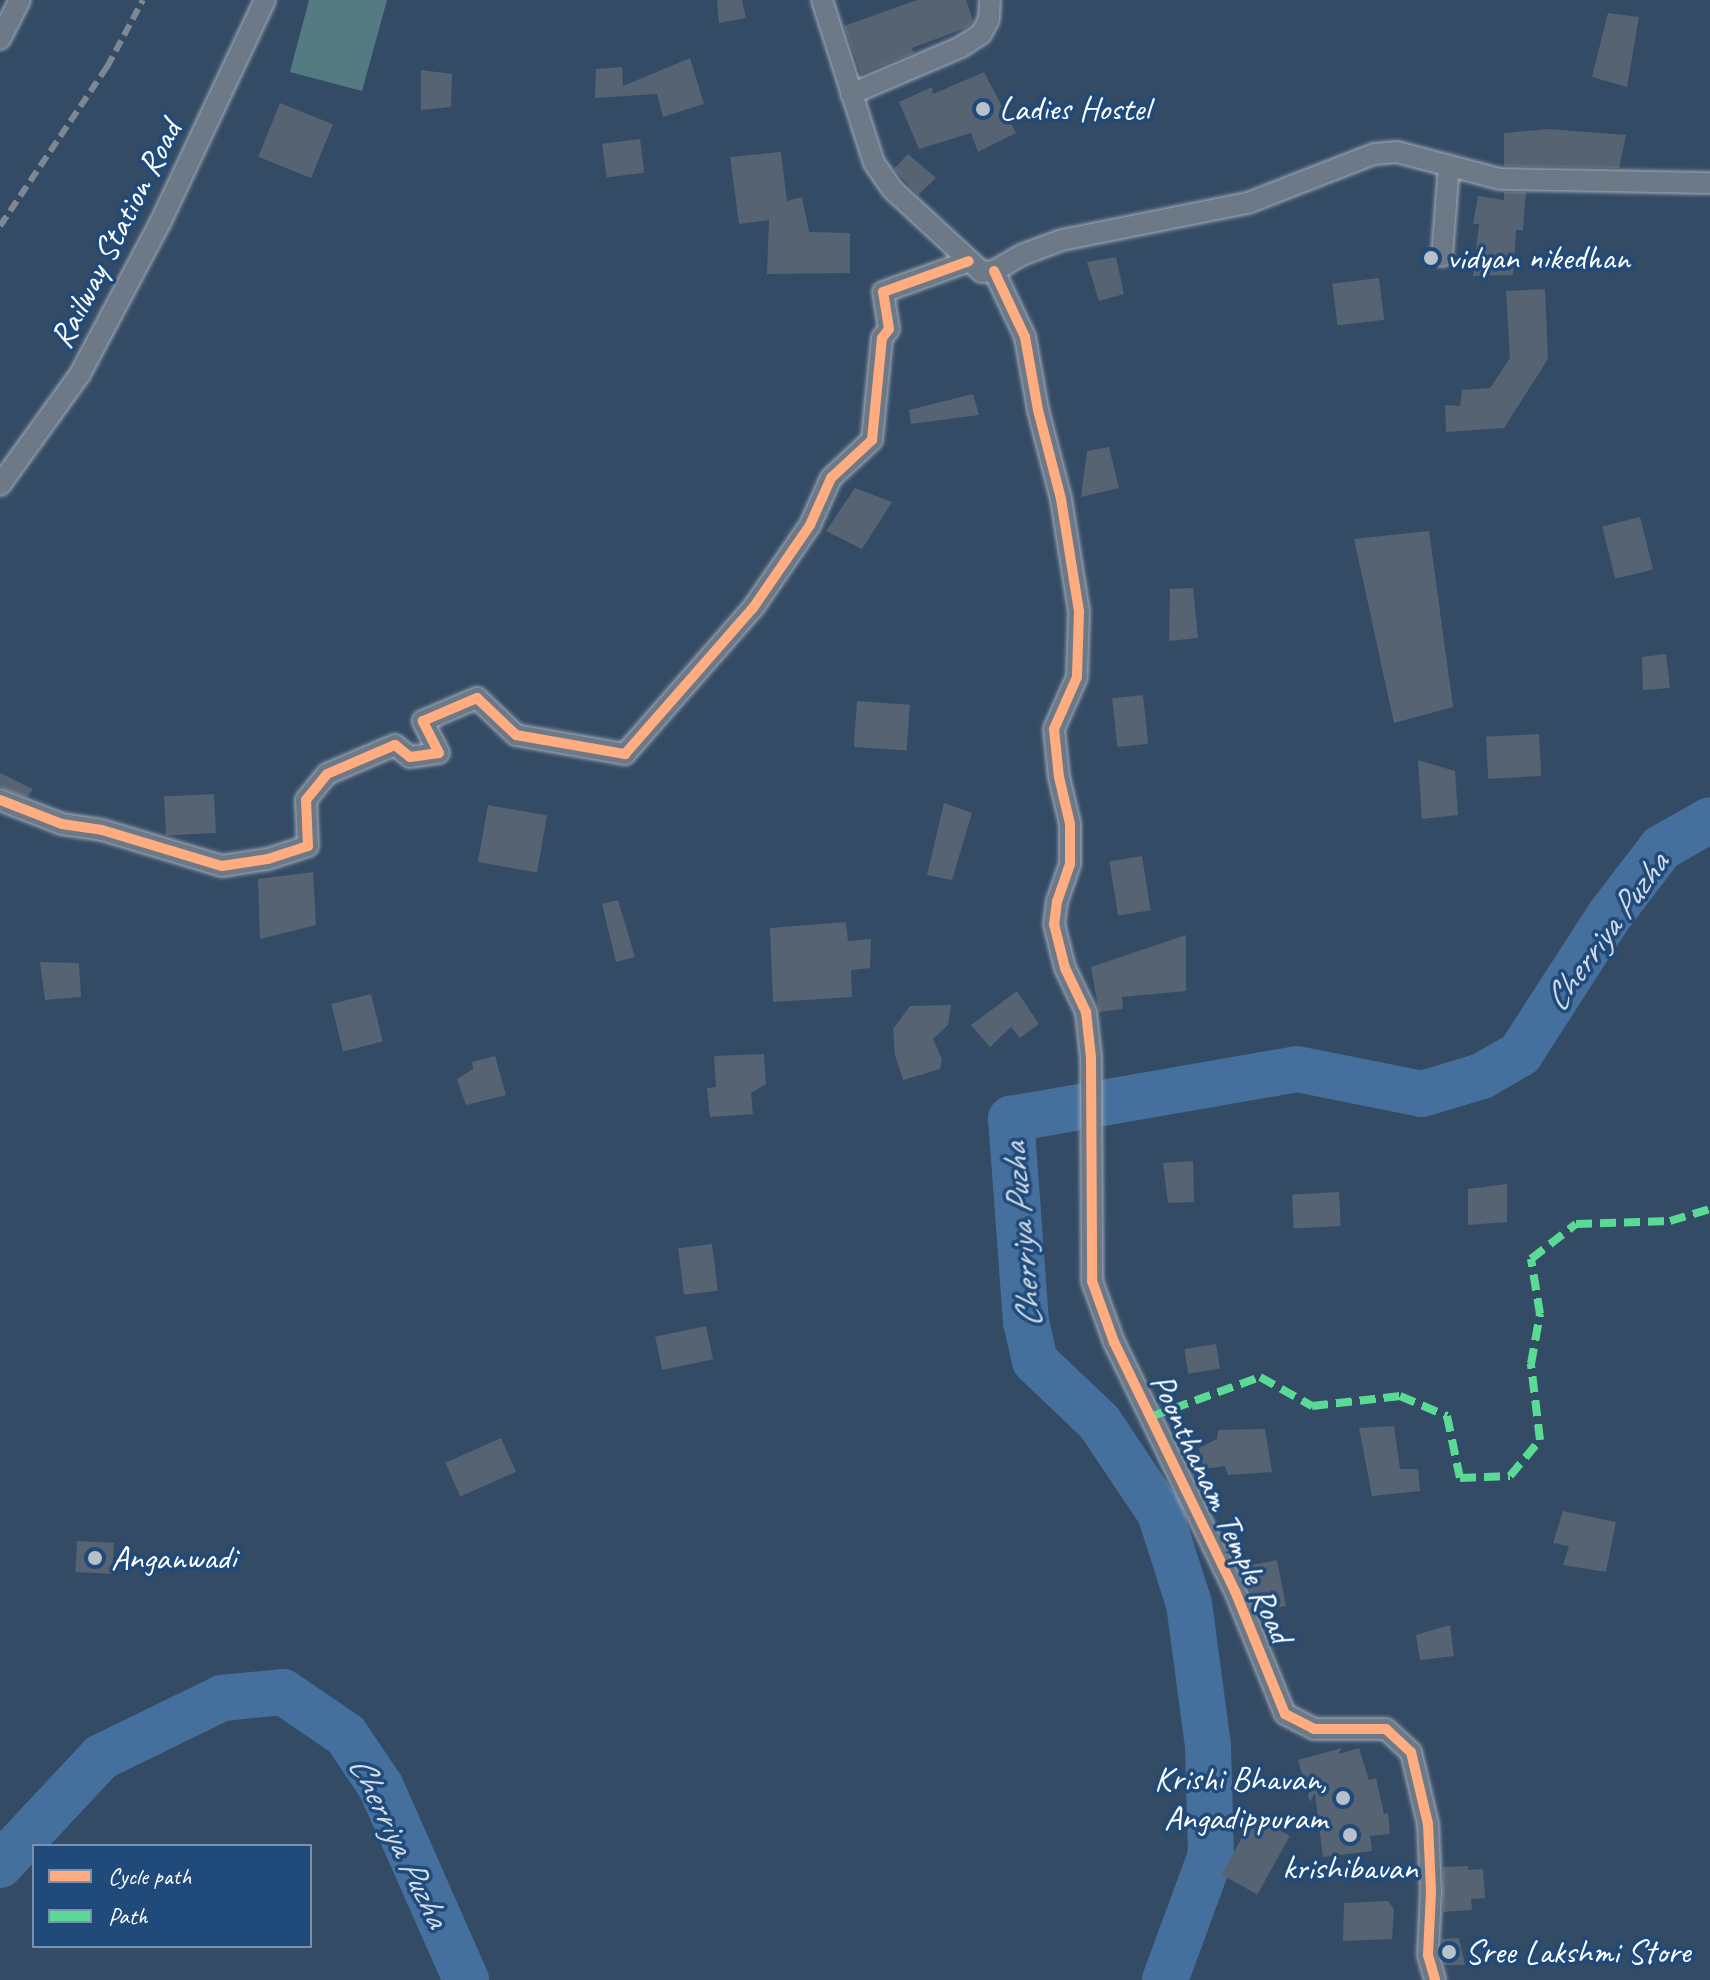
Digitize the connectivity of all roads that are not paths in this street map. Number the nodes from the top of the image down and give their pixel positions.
1 (20, 0) edge
2 (265, 0) edge
3 (822, 0) edge
4 (990, 0) edge
5 (0, 39) edge
6 (851, 94) junction
7 (1449, 166) junction
8 (1710, 183) edge
9 (1442, 256) dead end
10 (969, 261) junction
11 (994, 271) junction
12 (0, 485) edge
13 (0, 800) edge
14 (1435, 1980) edge

1 - 5 street
2 - 12 street, Railway Station Road
3 - 6 street
4 - 6 street
6 - 10 street
7 - 8 street
7 - 9 street
7 - 11 street
10 - 11 street
10 - 13 street
11 - 14 street, Poonthanam Temple Road

